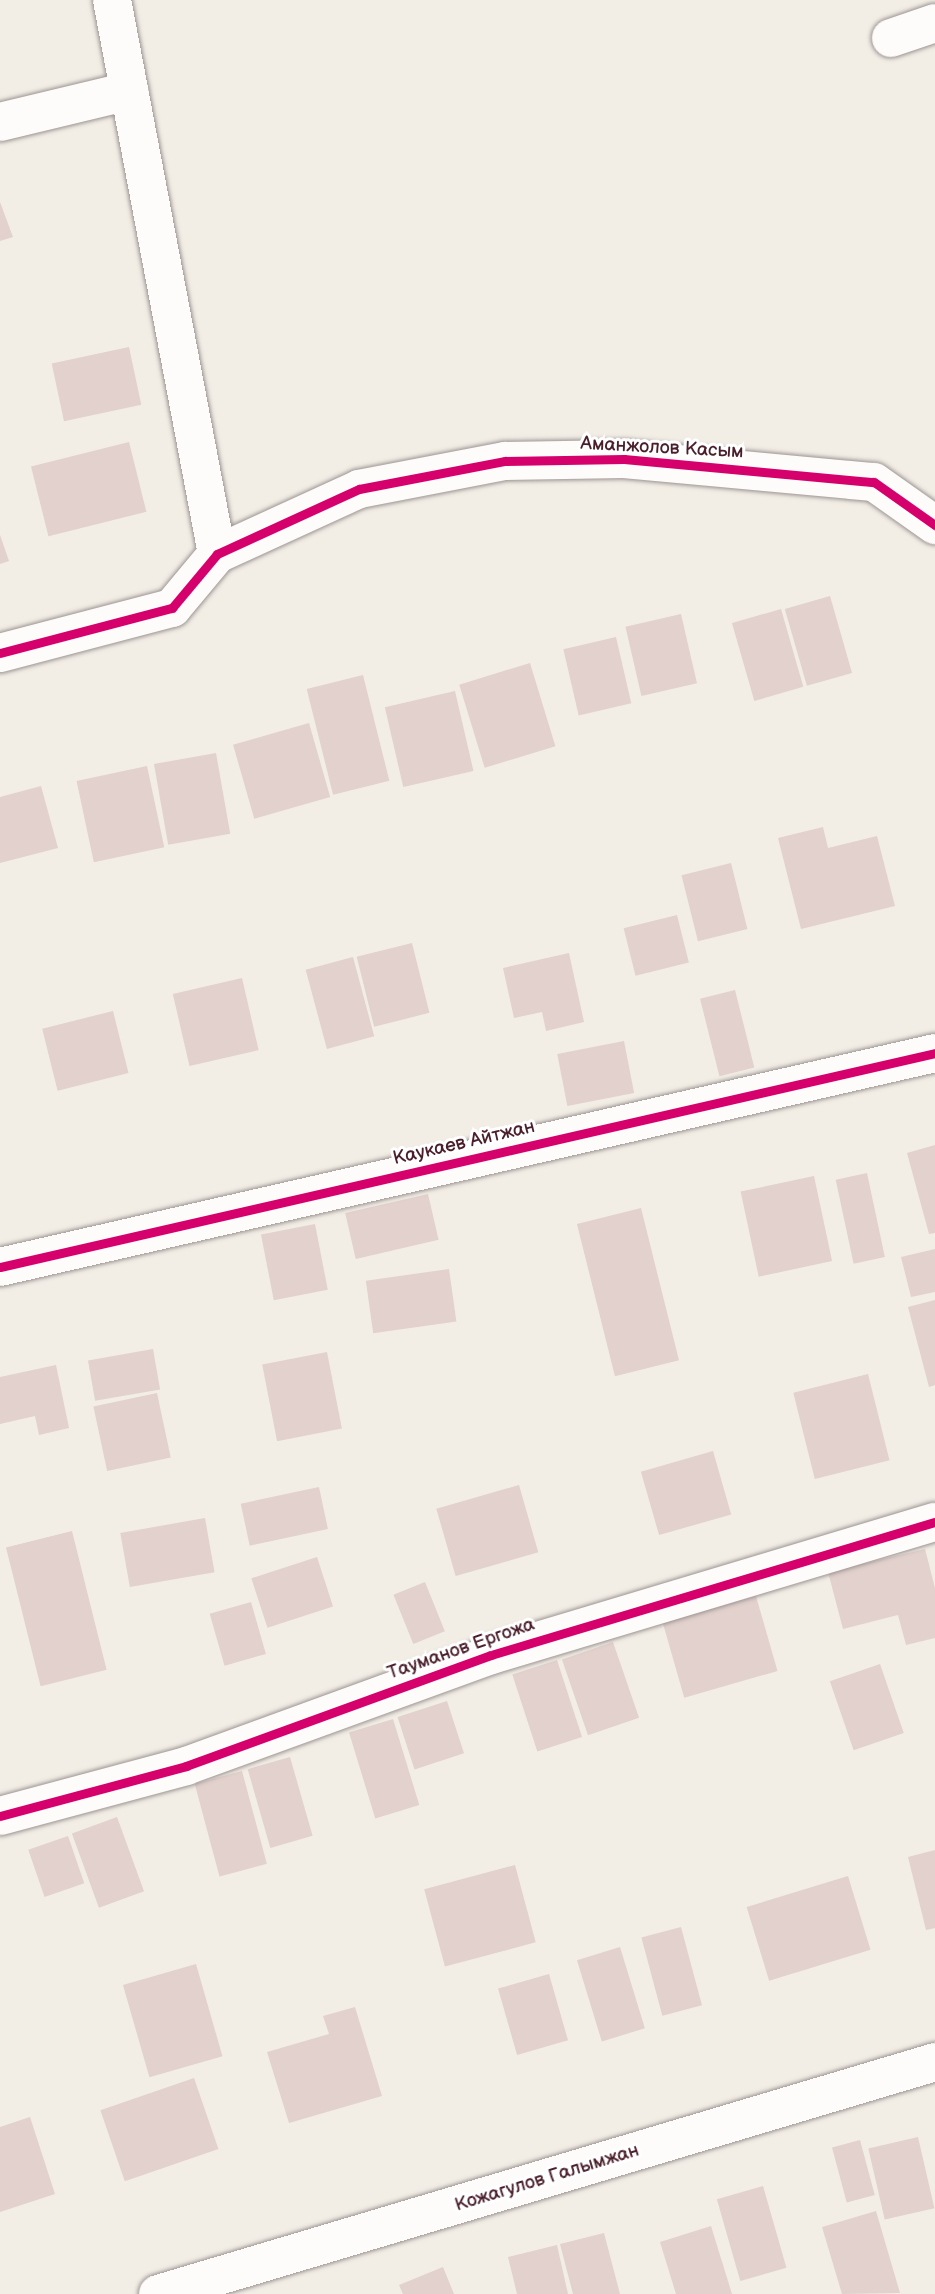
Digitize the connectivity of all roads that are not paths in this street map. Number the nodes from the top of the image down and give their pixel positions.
1 (111, 0) edge
2 (935, 23) edge
3 (891, 38) dead end
4 (129, 91) junction
5 (0, 122) edge
6 (935, 525) edge
7 (217, 554) junction
8 (0, 653) edge
9 (935, 1053) edge
10 (0, 1267) edge
11 (935, 1522) edge
12 (0, 1816) edge
13 (935, 2062) edge
14 (159, 2294) edge

1 - 4 street
2 - 3 street
4 - 5 street
4 - 7 street
6 - 7 street, Аманжолов Касым
7 - 8 street, Аманжолов Касым
9 - 10 street, Каукаев Айтжан
11 - 12 street, Тауманов Ергожа
13 - 14 street, Кожагулов Галымжан

